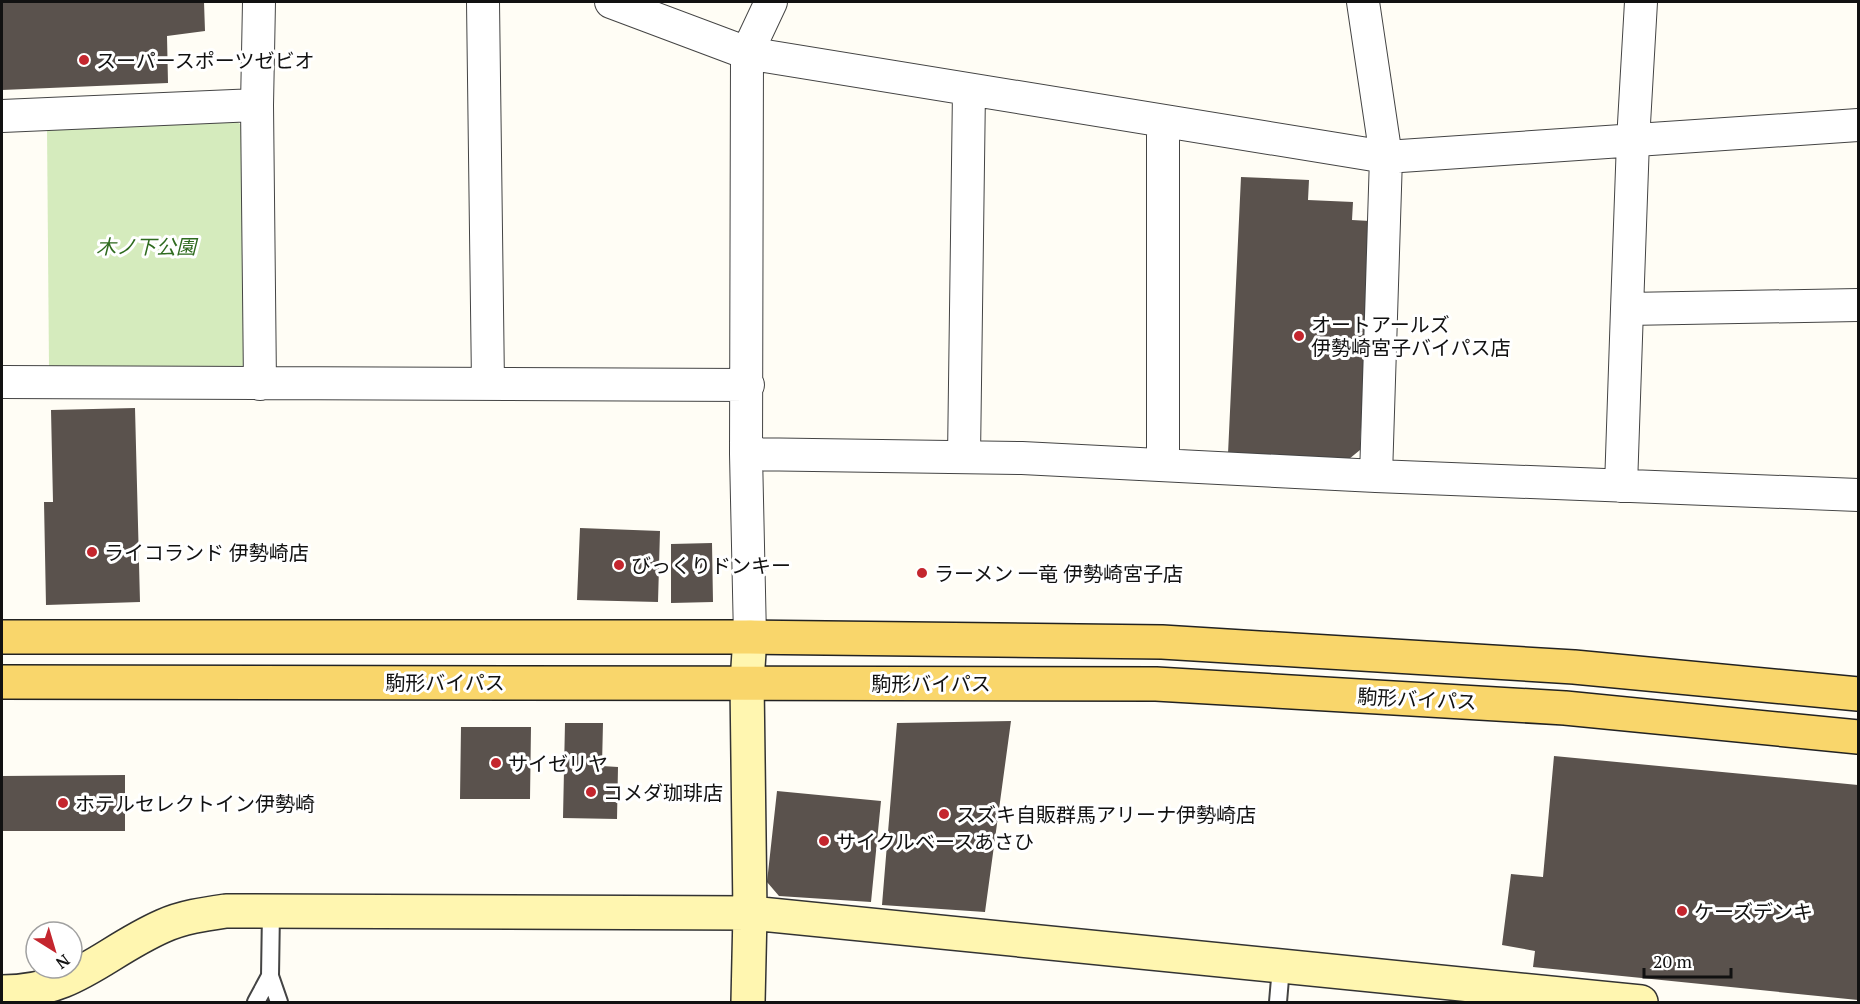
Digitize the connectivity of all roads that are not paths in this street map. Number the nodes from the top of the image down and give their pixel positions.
1 (259, 2) edge
2 (483, 2) edge
3 (611, 2) edge
4 (771, 2) edge
5 (1363, 2) edge
6 (1641, 2) edge
7 (747, 53) junction
8 (969, 90) junction
9 (257, 105) junction
10 (2, 116) edge
11 (1163, 122) junction
12 (1858, 125) edge
13 (1632, 141) junction
14 (1386, 157) junction
15 (1858, 305) edge
16 (1627, 309) junction
17 (2, 381) edge
18 (260, 384) junction
19 (488, 384) junction
20 (748, 385) junction
21 (746, 454) junction
22 (964, 457) junction
23 (1163, 465) junction
24 (1376, 476) junction
25 (1621, 486) junction
26 (1858, 495) edge
27 (2, 637) edge
28 (750, 637) junction
29 (2, 682) edge
30 (747, 682) junction
31 (1858, 694) edge
32 (1858, 737) edge
33 (272, 911) junction
34 (750, 914) junction
35 (1281, 967) junction
36 (270, 976) junction
37 (1442, 993) edge
38 (4, 995) edge
39 (256, 1002) edge
40 (279, 1002) edge
41 (748, 1002) edge
42 (1278, 1002) edge
43 (1641, 1002) edge

1 - 9 street
2 - 19 street
3 - 7 street
4 - 7 street
5 - 14 street
6 - 13 street
7 - 8 street
7 - 20 street
8 - 11 street
8 - 22 street
9 - 10 street
9 - 18 street
11 - 14 street
11 - 23 street
12 - 13 street
13 - 14 street
13 - 16 street
14 - 24 street
15 - 16 street
16 - 25 street
17 - 18 street
18 - 19 street
19 - 20 street
20 - 21 street
21 - 22 street
21 - 28 street
22 - 23 street
23 - 24 street
24 - 25 street
25 - 26 street
27 - 28 main road, 駒形バイパス
28 - 30 street
28 - 31 main road, 駒形バイパス
29 - 30 main road, 駒形バイパス
30 - 32 main road, 駒形バイパス
30 - 34 street
33 - 34 street
33 - 36 lane
33 - 38 street
34 - 35 street
34 - 41 street
35 - 37 street
35 - 42 lane
36 - 39 lane
36 - 40 lane
37 - 43 street

